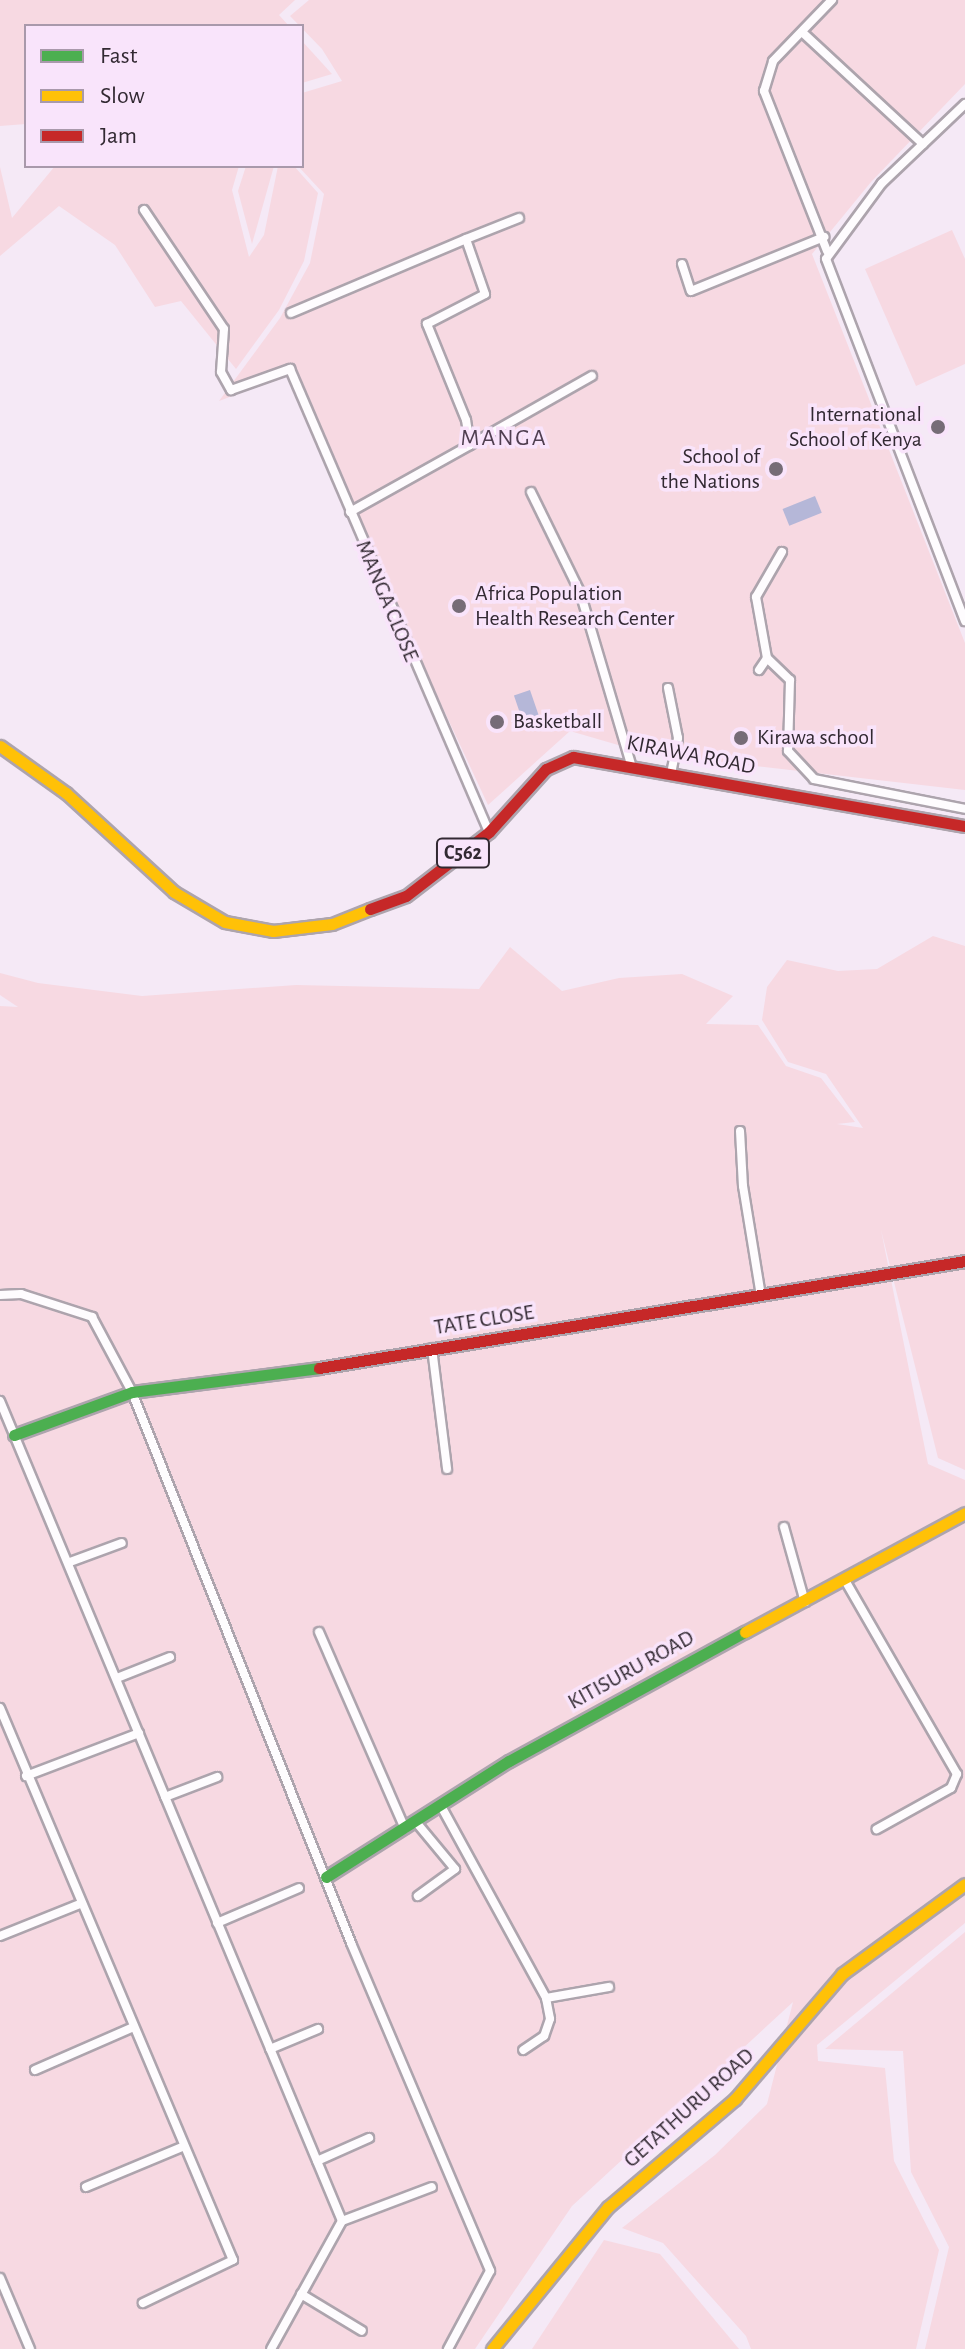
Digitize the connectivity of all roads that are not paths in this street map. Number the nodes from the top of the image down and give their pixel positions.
1 (832, 0) edge
2 (802, 32) junction
3 (965, 104) edge
4 (923, 144) junction
5 (144, 210) dead end
6 (519, 218) dead end
7 (824, 237) junction
8 (466, 239) junction
9 (833, 250) junction
10 (682, 264) dead end
11 (291, 313) dead end
12 (592, 376) dead end
13 (470, 445) junction
14 (531, 492) dead end
15 (350, 512) junction
16 (782, 552) dead end
17 (965, 621) edge
18 (767, 658) junction
19 (759, 670) dead end
20 (668, 688) dead end
21 (0, 746) edge
22 (631, 764) junction
23 (671, 773) junction
24 (965, 809) edge
25 (965, 826) edge
26 (489, 832) junction
27 (740, 1131) dead end
28 (965, 1261) edge
29 (0, 1295) edge
30 (761, 1296) junction
31 (432, 1348) junction
32 (132, 1392) junction
33 (0, 1401) edge
34 (14, 1435) junction
35 (447, 1469) dead end
36 (965, 1513) edge
37 (784, 1527) dead end
38 (122, 1543) dead end
39 (70, 1562) junction
40 (846, 1582) junction
41 (805, 1602) junction
42 (319, 1632) dead end
43 (170, 1657) dead end
44 (117, 1678) junction
45 (0, 1708) edge
46 (139, 1733) junction
47 (26, 1776) junction
48 (217, 1777) dead end
49 (165, 1797) junction
50 (441, 1806) junction
51 (410, 1826) junction
52 (877, 1829) dead end
53 (326, 1877) junction
54 (965, 1884) edge
55 (299, 1888) dead end
56 (418, 1896) dead end
57 (80, 1904) junction
58 (217, 1923) junction
59 (0, 1936) edge
60 (609, 1987) dead end
61 (546, 1998) junction
62 (131, 2028) junction
63 (318, 2029) dead end
64 (270, 2049) junction
65 (523, 2050) dead end
66 (35, 2070) dead end
67 (369, 2138) dead end
68 (182, 2147) junction
69 (317, 2161) junction
70 (86, 2187) dead end
71 (432, 2187) dead end
72 (342, 2221) junction
73 (0, 2278) edge
74 (301, 2294) junction
75 (143, 2303) dead end
76 (362, 2331) dead end
77 (30, 2349) edge
78 (271, 2349) edge
79 (448, 2349) edge
80 (492, 2349) edge

1 - 2 street
2 - 4 street
2 - 7 street
3 - 4 street
4 - 9 street
5 - 15 street, MANGA CLOSE
6 - 8 street
7 - 9 street
7 - 10 street
8 - 11 street
8 - 13 street
9 - 17 street
12 - 13 street
13 - 15 street
14 - 22 street
15 - 26 street, MANGA CLOSE
16 - 18 street
18 - 19 street
18 - 24 street
20 - 23 street
21 - 26 main road, KIRAWA ROAD / C562
22 - 23 main road, KIRAWA ROAD / C562
22 - 26 main road, KIRAWA ROAD / C562
23 - 25 main road, KIRAWA ROAD / C562
27 - 30 street
28 - 30 main road, TATE CLOSE
29 - 32 street
30 - 31 main road, TATE CLOSE
31 - 32 main road, TATE CLOSE
31 - 35 street
32 - 34 main road, TATE CLOSE
32 - 53 street
33 - 34 street
34 - 39 street
36 - 40 main road, KITISURU ROAD
37 - 41 street
38 - 39 street
39 - 44 street
40 - 41 main road, KITISURU ROAD
40 - 52 street
41 - 50 main road, KITISURU ROAD
42 - 51 street
43 - 44 street
44 - 46 street
45 - 47 street
46 - 47 street
46 - 49 street
47 - 57 street
48 - 49 street
49 - 58 street
50 - 51 main road, KITISURU ROAD
50 - 61 street
51 - 53 main road, KITISURU ROAD
51 - 56 street
53 - 79 street
54 - 80 main road, GETATHURU ROAD
55 - 58 street
57 - 59 street
57 - 62 street
58 - 64 street
60 - 61 street
61 - 65 street
62 - 66 street
62 - 68 street
63 - 64 street
64 - 69 street
67 - 69 street
68 - 70 street
68 - 75 street
69 - 72 street
71 - 72 street
72 - 74 street
73 - 77 street
74 - 76 street
74 - 78 street

